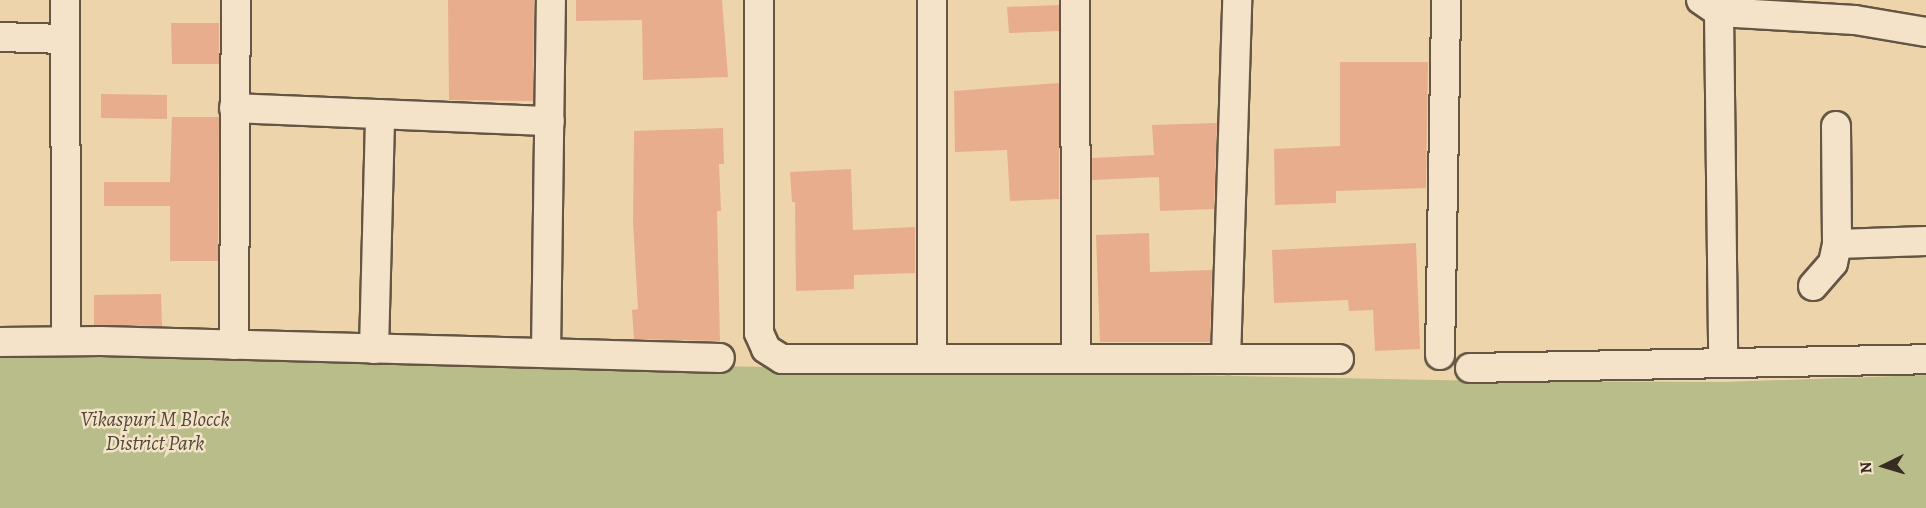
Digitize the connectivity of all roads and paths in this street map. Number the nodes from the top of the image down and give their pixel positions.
1 (65, 0) edge
2 (236, 0) edge
3 (551, 0) edge
4 (759, 0) edge
5 (932, 0) edge
6 (1075, 0) edge
7 (1237, 0) edge
8 (1446, 0) edge
9 (1710, 6) edge
10 (1926, 32) edge
11 (0, 37) edge
12 (65, 39) junction
13 (234, 108) junction
14 (380, 114) junction
15 (549, 121) junction
16 (1836, 126) dead end
17 (1926, 241) edge
18 (1837, 244) junction
19 (1813, 286) dead end
20 (66, 341) junction
21 (0, 342) edge
22 (234, 345) junction
23 (374, 349) junction
24 (546, 353) junction
25 (1440, 355) dead end
26 (720, 358) dead end
27 (1076, 359) junction
28 (1226, 359) junction
29 (1339, 359) dead end
30 (1926, 359) edge
31 (933, 360) junction
32 (1723, 360) junction
33 (1470, 368) dead end

1 - 12 street
2 - 13 street
3 - 15 street
4 - 31 street
5 - 31 street
6 - 27 street
7 - 28 street
8 - 25 street
9 - 10 street
9 - 32 street
11 - 12 street
12 - 20 street
13 - 14 street
13 - 22 street
14 - 15 street
14 - 23 street
15 - 24 street
16 - 18 street
17 - 18 street
18 - 19 street
20 - 21 street
20 - 22 street
22 - 23 street
23 - 24 street
24 - 26 street
27 - 28 street
27 - 31 street
28 - 29 street
30 - 32 street
32 - 33 street

